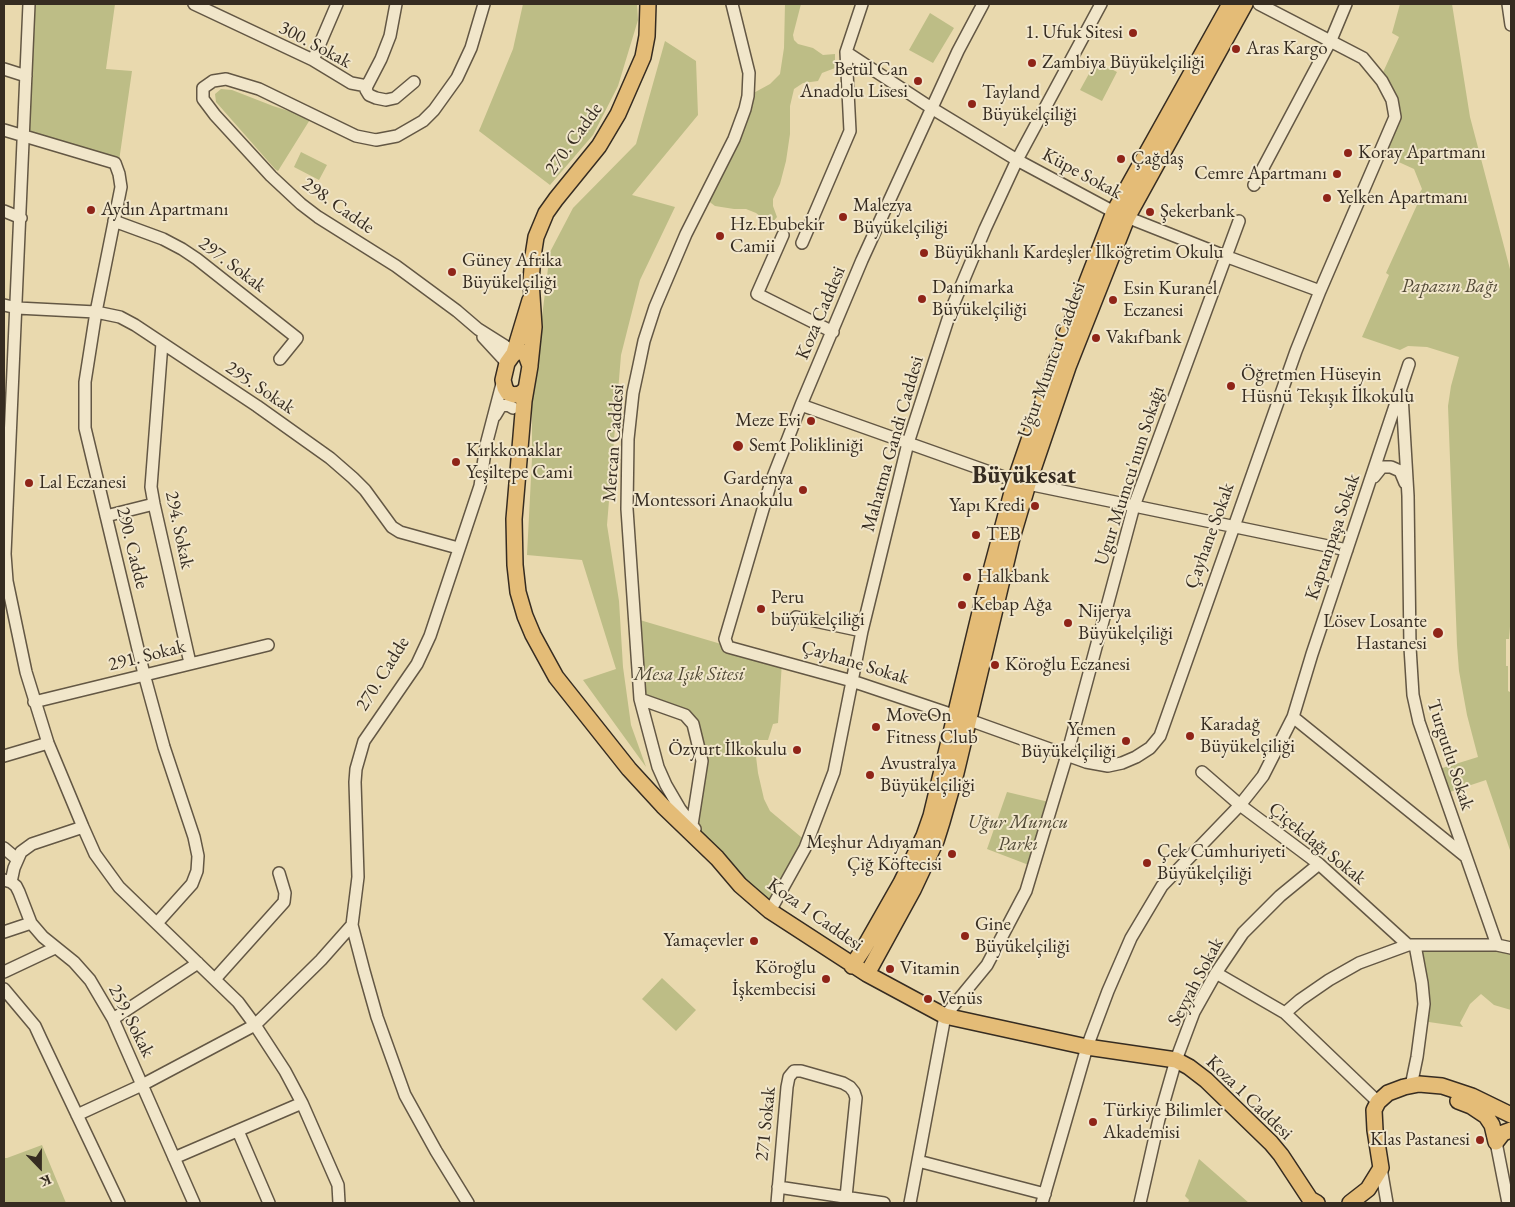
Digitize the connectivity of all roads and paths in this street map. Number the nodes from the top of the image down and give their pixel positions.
1 (29, 4) edge
2 (194, 4) edge
3 (337, 4) edge
4 (396, 4) edge
5 (484, 4) edge
6 (648, 4) edge
7 (732, 4) edge
8 (862, 4) edge
9 (983, 4) edge
10 (1101, 4) edge
11 (1230, 4) edge
12 (1245, 4) edge
13 (1259, 4) edge
14 (1346, 4) edge
15 (1508, 4) edge
16 (1511, 25) edge
17 (1331, 40) junction
18 (846, 52) junction
19 (313, 60) junction
20 (4, 69) edge
21 (26, 76) junction
22 (414, 82) dead end
23 (366, 86) junction
24 (933, 109) junction
25 (4, 130) edge
26 (23, 135) junction
27 (1017, 160) junction
28 (1254, 185) dead end
29 (4, 211) edge
30 (1121, 215) junction
31 (21, 218) junction
32 (114, 221) junction
33 (1239, 221) dead end
34 (783, 235) dead end
35 (802, 243) dead end
36 (1225, 256) junction
37 (1320, 291) junction
38 (531, 296) junction
39 (4, 305) edge
40 (17, 308) junction
41 (96, 312) junction
42 (833, 332) junction
43 (162, 343) junction
44 (511, 358) junction
45 (280, 359) dead end
46 (1409, 364) dead end
47 (530, 366) junction
48 (504, 380) junction
49 (1401, 388) junction
50 (525, 390) junction
51 (512, 401) junction
52 (801, 405) junction
53 (493, 420) junction
54 (521, 439) junction
55 (908, 443) junction
56 (6, 482) edge
57 (1021, 482) junction
58 (1370, 485) junction
59 (1408, 496) junction
60 (154, 504) junction
61 (1134, 506) junction
62 (106, 516) junction
63 (5, 524) edge
64 (1234, 527) junction
65 (458, 548) junction
66 (1347, 550) junction
67 (5, 581) edge
68 (796, 617) dead end
69 (862, 632) junction
70 (268, 645) dead end
71 (728, 647) joint
72 (190, 663) junction
73 (144, 674) junction
74 (852, 681) junction
75 (640, 698) junction
76 (34, 702) junction
77 (1292, 717) junction
78 (962, 718) junction
79 (48, 743) junction
80 (1067, 755) junction
81 (4, 756) edge
82 (1202, 772) dead end
83 (1240, 805) junction
84 (692, 825) junction
85 (82, 827) junction
86 (4, 848) edge
87 (1465, 856) junction
88 (717, 858) junction
89 (17, 859) junction
90 (1318, 864) junction
91 (279, 873) dead end
92 (7, 881) edge
93 (770, 911) junction
94 (31, 923) junction
95 (157, 924) junction
96 (352, 925) junction
97 (4, 932) edge
98 (1411, 945) junction
99 (1497, 945) junction
100 (56, 948) junction
101 (1511, 948) edge
102 (198, 964) junction
103 (852, 966) junction
104 (4, 972) edge
105 (1216, 973) junction
106 (867, 974) junction
107 (215, 979) junction
108 (4, 989) edge
109 (1286, 1013) junction
110 (945, 1016) junction
111 (113, 1020) junction
112 (256, 1025) junction
113 (1087, 1047) junction
114 (1176, 1060) junction
115 (142, 1085) junction
116 (1410, 1086) junction
117 (1378, 1102) junction
118 (302, 1103) junction
119 (77, 1115) junction
120 (1511, 1115) edge
121 (1511, 1130) edge
122 (238, 1131) junction
123 (1496, 1142) junction
124 (174, 1158) junction
125 (918, 1161) junction
126 (1381, 1168) junction
127 (778, 1187) junction
128 (846, 1197) junction
129 (1044, 1199) edge
130 (119, 1203) edge
131 (194, 1203) edge
132 (269, 1203) edge
133 (339, 1203) edge
134 (468, 1203) edge
135 (777, 1203) edge
136 (884, 1203) edge
137 (910, 1203) edge
138 (1140, 1203) edge
139 (1317, 1203) edge
140 (1350, 1203) edge
141 (1387, 1203) edge
142 (1508, 1203) edge

1 - 21 street
2 - 19 street, 300. Sokak
3 - 19 street
4 - 23 street
5 - 44 street, 298. Cadde
6 - 38 main road, 270. Cadde
7 - 75 street, Mercan Caddesi
8 - 18 street
9 - 24 street, Koza Caddesi
10 - 27 street, Mahatma Gandi Caddesi
11 - 30 main road, Uğur Mumcu Caddesi
12 - 30 main road, Uğur Mumcu Caddesi
13 - 17 street
14 - 17 street
15 - 16 street
17 - 28 street
17 - 37 street, Çayhane Sokak
18 - 24 street, Küpe Sokak
18 - 35 street
19 - 23 street, 300. Sokak
20 - 21 street
21 - 26 street
22 - 23 street, 300. Sokak
24 - 27 street, Küpe Sokak
24 - 42 street, Koza Caddesi
25 - 26 street
26 - 31 street
26 - 32 street, 290. Cadde
27 - 30 street, Küpe Sokak
27 - 55 street, Mahatma Gandi Caddesi
29 - 31 street
30 - 36 street, Küpe Sokak
30 - 57 main road, Uğur Mumcu Caddesi
31 - 40 street
32 - 41 street, 290. Cadde
32 - 45 street, 297. Sokak
33 - 36 street, Ugur Mumcu'nun Sokağı
34 - 42 street
36 - 37 street, Küpe Sokak
36 - 61 street, Ugur Mumcu'nun Sokağı
37 - 64 street, Çayhane Sokak
38 - 44 main road, 270. Cadde
38 - 47 main road, 270. Cadde
39 - 40 street, 295. Sokak
40 - 41 street, 295. Sokak
40 - 56 street
41 - 43 street, 295. Sokak
41 - 62 street, 290. Cadde
42 - 52 street, Koza Caddesi
43 - 60 street, 294. Sokak
43 - 65 street, 295. Sokak
44 - 47 main road
44 - 48 main road, 270. Cadde
46 - 49 street, Kaptanpaşa Sokak
47 - 50 main road, 270. Cadde
48 - 51 main road
48 - 53 street, 270. Cadde
49 - 58 street, Kaptanpaşa Sokak
49 - 59 street, Turgutlu Sokak
50 - 51 main road
50 - 54 main road, 270. Cadde
51 - 53 street
51 - 54 main road
52 - 55 street
52 - 71 street, Koza Caddesi
53 - 65 street, 270. Cadde
54 - 88 main road, Koza 1 Caddesi
55 - 57 street
55 - 69 street, Mahatma Gandi Caddesi
56 - 63 street
57 - 61 street
57 - 78 main road, Uğur Mumcu Caddesi
58 - 59 street
58 - 66 street, Kaptanpaşa Sokak
59 - 87 street, Turgutlu Sokak
60 - 62 street
60 - 72 street, 294. Sokak
61 - 64 street
61 - 80 street, Ugur Mumcu'nun Sokağı
62 - 73 street, 290. Cadde
63 - 67 street
64 - 66 street
64 - 80 street, Çayhane Sokak
65 - 96 street, 270. Cadde
66 - 77 street, Kaptanpaşa Sokak
67 - 76 street
68 - 69 street
69 - 74 street, Mahatma Gandi Caddesi
70 - 72 street, 291. Sokak
71 - 74 street, Çayhane Sokak
72 - 73 street, 291. Sokak
73 - 76 street, 291. Sokak
73 - 95 street, 290. Cadde
74 - 78 street, Çayhane Sokak
74 - 93 street, Mahatma Gandi Caddesi
75 - 84 street, Mercan Caddesi
75 - 84 street
76 - 79 street
77 - 83 street, Kaptanpaşa Sokak
77 - 87 street
78 - 80 street, Çayhane Sokak
78 - 103 main road, Uğur Mumcu Caddesi
78 - 106 main road, Uğur Mumcu Caddesi
79 - 81 street
79 - 85 street
80 - 110 street, Ugur Mumcu'nun Sokağı
82 - 83 street, Çiçekdağı Sokak
83 - 90 street, Çiçekdağı Sokak
83 - 113 street, Kaptanpaşa Sokak
84 - 88 street, Mercan Caddesi
85 - 89 street
85 - 95 street
86 - 89 street
87 - 99 street, Turgutlu Sokak
88 - 93 main road, Koza 1 Caddesi
89 - 92 street
90 - 98 street, Çiçekdağı Sokak
90 - 105 street, Seyyah Sokak
91 - 107 street
92 - 94 street, 259. Sokak
93 - 103 main road, Koza 1 Caddesi
94 - 97 street
94 - 100 street, 259. Sokak
95 - 102 street
96 - 112 street
96 - 134 street
98 - 99 street
98 - 109 street
98 - 116 street
99 - 101 street
100 - 104 street
100 - 111 street, 259. Sokak
102 - 107 street
102 - 111 street
103 - 106 main road, Koza 1 Caddesi
105 - 109 street
105 - 114 street, Seyyah Sokak
106 - 110 main road, Koza 1 Caddesi
107 - 112 street
108 - 119 street
109 - 117 street
110 - 113 main road, Koza 1 Caddesi
110 - 125 street
111 - 115 street, 259. Sokak
112 - 115 street
112 - 118 street
113 - 114 main road, Koza 1 Caddesi
113 - 129 street, Kaptanpaşa Sokak
114 - 138 street, Seyyah Sokak
114 - 139 main road, Koza 1 Caddesi
115 - 119 street
115 - 124 street, 259. Sokak
116 - 117 main road
116 - 120 main road
116 - 123 main road
117 - 126 main road
118 - 122 street
118 - 133 street
119 - 130 street
121 - 123 main road
122 - 124 street
122 - 132 street
123 - 142 street
124 - 131 street, 259. Sokak
125 - 129 street
125 - 137 street
126 - 140 main road
126 - 141 street
127 - 128 street
127 - 128 street, 271 Sokak
127 - 135 street, 271 Sokak
128 - 136 street

